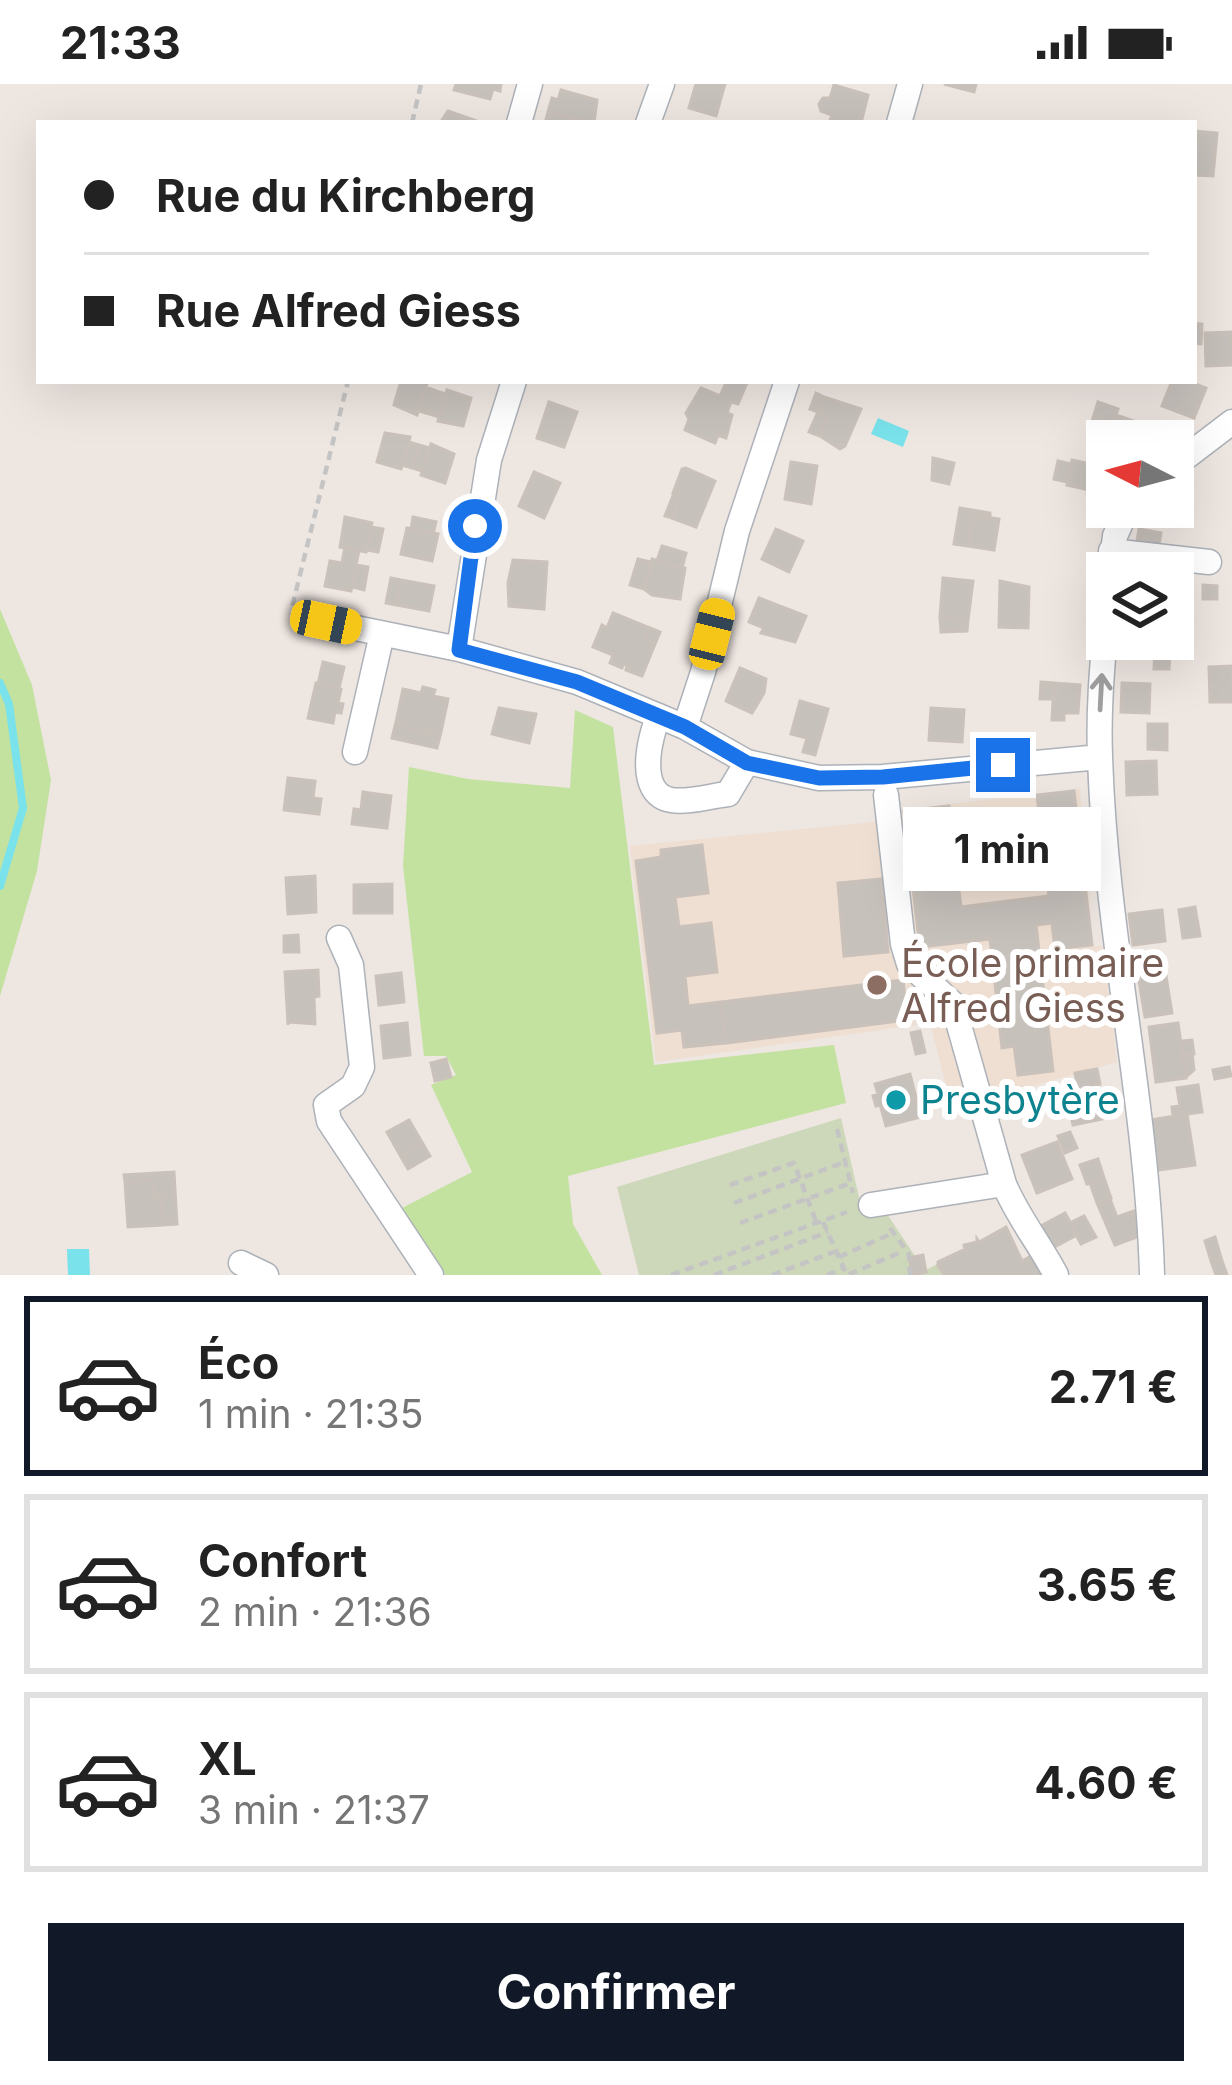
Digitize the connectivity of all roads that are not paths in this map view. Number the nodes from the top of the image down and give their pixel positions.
1 (530, 84) edge
2 (662, 84) edge
3 (910, 84) edge
4 (520, 120) edge
5 (649, 120) edge
6 (900, 120) edge
7 (513, 384) edge
8 (786, 384) edge
9 (1232, 422) edge
10 (1194, 450) edge
11 (1194, 562) edge
12 (1209, 562) dead end
13 (326, 622) road end
14 (382, 634) junction
15 (459, 650) junction
16 (1105, 660) edge
17 (659, 716) junction
18 (685, 727) junction
19 (355, 752) dead end
20 (1100, 757) junction
21 (747, 763) junction
22 (886, 795) dead end
23 (339, 938) dead end
24 (1004, 1202) junction
25 (872, 1205) road end
26 (241, 1263) dead end
27 (266, 1275) edge
28 (431, 1275) edge
29 (1056, 1275) edge
30 (1152, 1275) edge

1 - 4 street
2 - 5 street
3 - 6 street
7 - 15 street
8 - 18 street
9 - 10 street
11 - 12 street
13 - 14 street
14 - 15 street
14 - 19 street
15 - 17 street
20 -> 16 street
17 - 18 street
17 - 21 street
18 - 21 street
20 - 21 street
20 - 30 street
22 - 24 street
23 - 28 street
24 - 25 street
24 - 29 street
26 - 27 street

